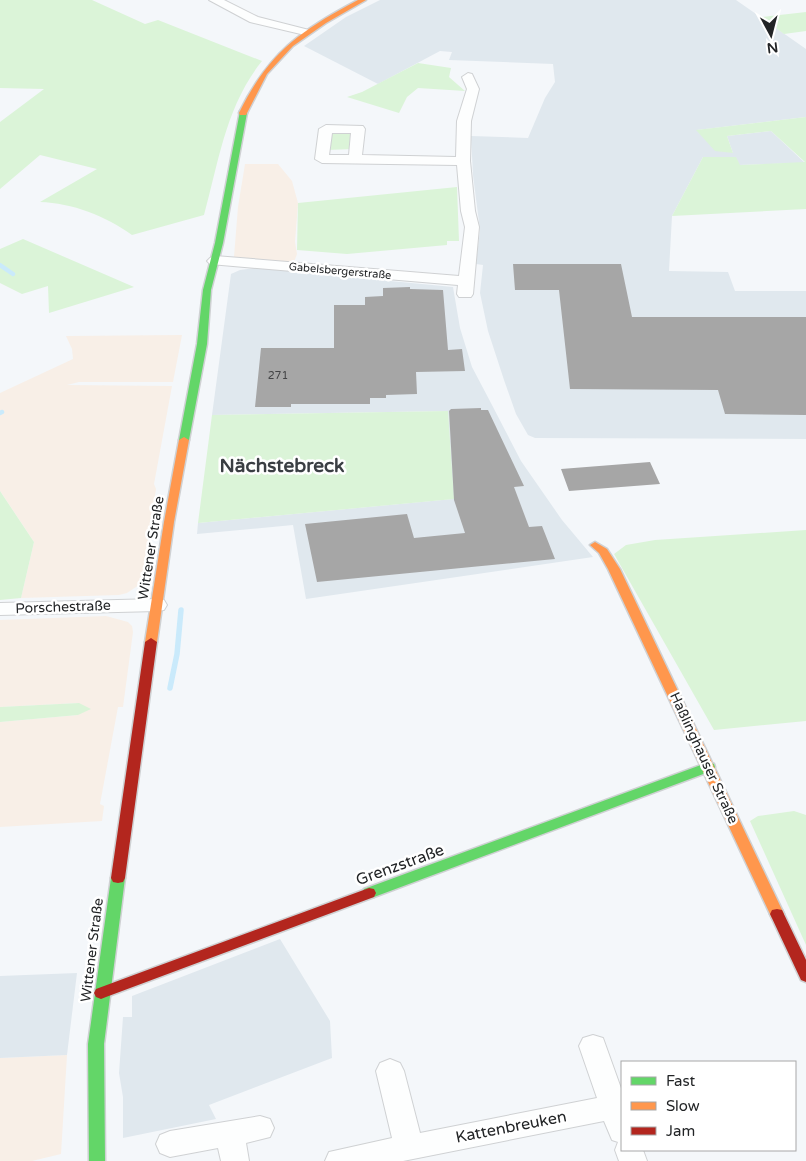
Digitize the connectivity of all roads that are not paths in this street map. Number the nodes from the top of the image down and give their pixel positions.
1 (214, 0) edge
2 (363, 0) edge
3 (305, 32) junction
4 (468, 77) dead end
5 (355, 160) dead end
6 (464, 161) junction
7 (215, 261) junction
8 (595, 544) dead end
9 (157, 604) junction
10 (0, 609) edge
11 (709, 767) junction
12 (806, 976) edge
13 (101, 993) junction
14 (593, 1046) dead end
15 (390, 1071) dead end
16 (618, 1119) edge
17 (260, 1128) dead end
18 (230, 1133) junction
19 (170, 1144) dead end
20 (409, 1148) junction
21 (97, 1161) edge
22 (235, 1161) edge
23 (340, 1161) edge

1 - 3 street
2 - 3 main road, Wittener Straße
3 - 7 main road, Wittener Straße
4 - 6 street
5 - 6 street
6 - 7 street, Gabelsbergerstraße
7 - 9 main road, Wittener Straße
8 - 11 main road, Haßlinghauser Straße
9 - 10 street, Porschestraße
9 - 13 main road, Wittener Straße
11 - 12 main road, Haßlinghauser Straße
11 - 13 main road, Grenzstraße
13 - 21 main road, Wittener Straße
14 - 16 street, Kattenbreuken
15 - 20 street
16 - 20 street, Kattenbreuken
17 - 18 street
18 - 19 street
18 - 22 street
20 - 23 street, Kattenbreuken

